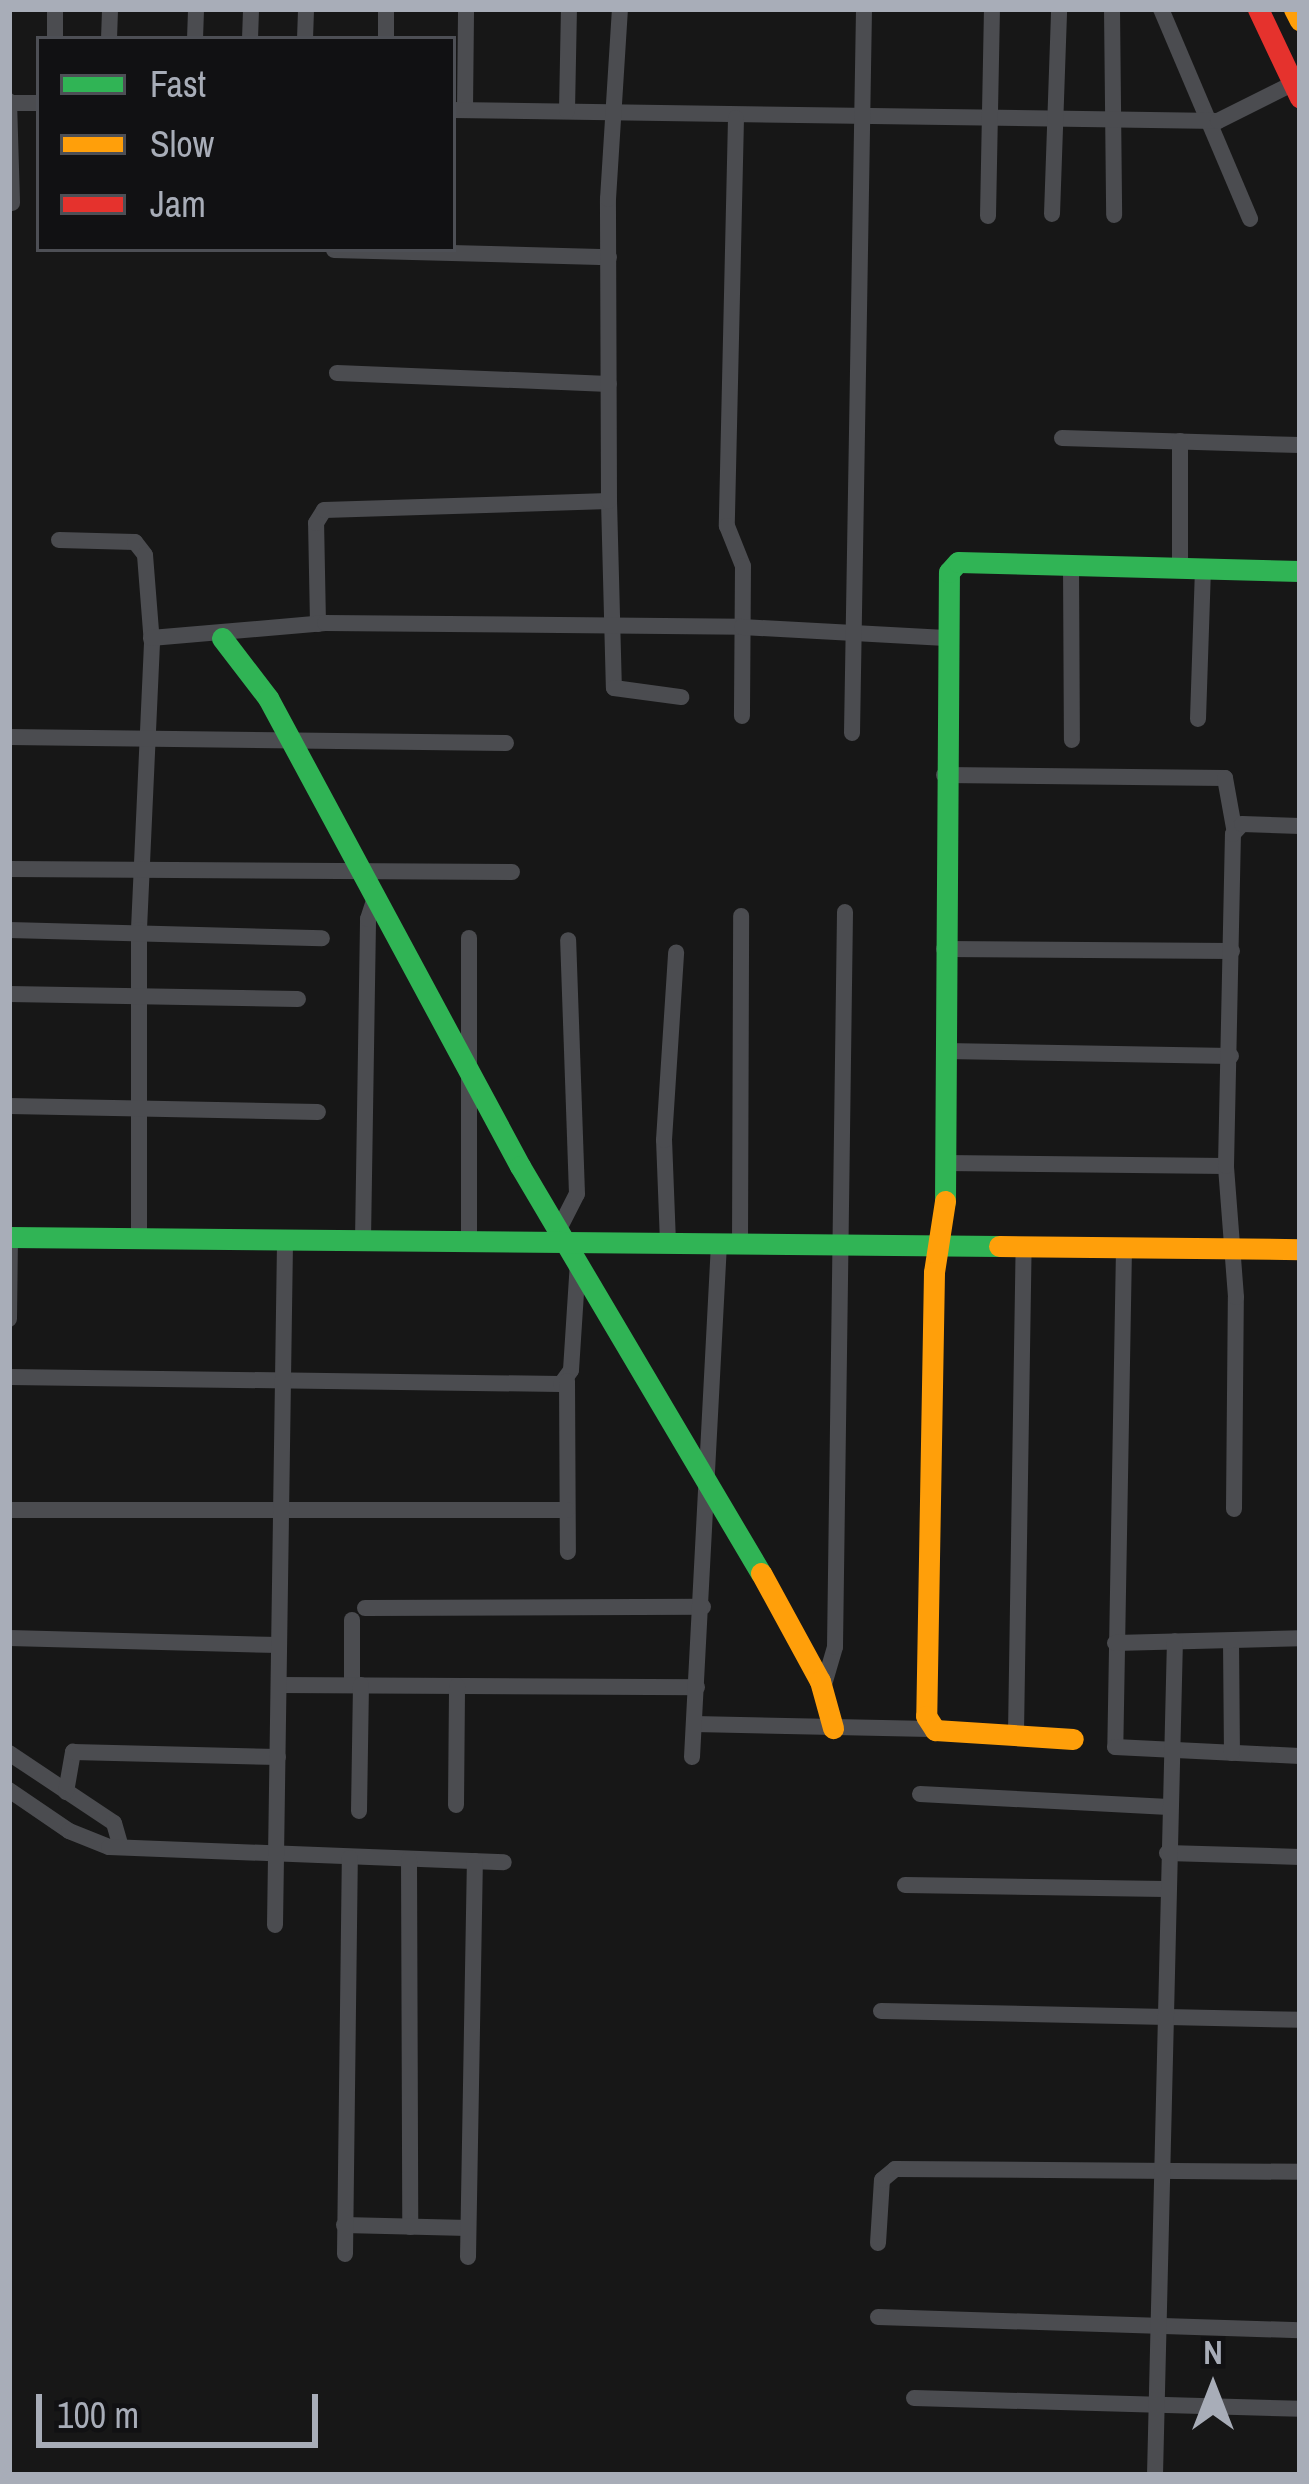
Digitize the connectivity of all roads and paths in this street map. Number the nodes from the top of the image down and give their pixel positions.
1 (466, 9) edge
2 (569, 9) edge
3 (620, 9) edge
4 (864, 9) edge
5 (992, 9) edge
6 (1059, 9) edge
7 (1112, 9) edge
8 (1161, 9) edge
9 (1258, 9) edge
10 (1294, 9) edge
11 (1300, 21) edge
12 (1298, 87) edge
13 (9, 102) edge
14 (459, 110) edge
15 (567, 111) junction
16 (616, 113) junction
17 (736, 118) junction
18 (862, 119) junction
19 (991, 119) junction
20 (1057, 121) junction
21 (1205, 121) junction
22 (1115, 122) junction
23 (12, 203) dead end
24 (1052, 214) dead end
25 (1114, 215) dead end
26 (988, 216) dead end
27 (1250, 219) dead end
28 (413, 252) edge
29 (609, 257) junction
30 (337, 374) dead end
31 (609, 385) junction
32 (1062, 438) dead end
33 (1180, 441) junction
34 (1300, 445) edge
35 (609, 501) junction
36 (59, 540) dead end
37 (1071, 566) junction
38 (1192, 569) junction
39 (1300, 571) edge
40 (318, 624) junction
41 (614, 627) junction
42 (742, 627) junction
43 (854, 632) junction
44 (151, 638) junction
45 (222, 638) junction
46 (946, 638) junction
47 (681, 697) dead end
48 (742, 716) dead end
49 (1198, 719) dead end
50 (852, 734) dead end
51 (9, 736) edge
52 (149, 739) junction
53 (286, 740) junction
54 (1072, 740) dead end
55 (506, 743) dead end
56 (944, 775) junction
57 (1300, 826) edge
58 (1234, 828) junction
59 (9, 869) edge
60 (356, 871) junction
61 (142, 872) junction
62 (512, 872) dead end
63 (375, 897) junction
64 (844, 913) dead end
65 (741, 916) dead end
66 (9, 930) edge
67 (139, 930) junction
68 (322, 938) dead end
69 (469, 938) dead end
70 (568, 940) dead end
71 (944, 949) junction
72 (1232, 951) junction
73 (676, 952) dead end
74 (9, 994) edge
75 (139, 994) junction
76 (298, 999) dead end
77 (945, 1051) junction
78 (1232, 1056) junction
79 (467, 1066) junction
80 (9, 1106) edge
81 (141, 1108) junction
82 (318, 1112) dead end
83 (944, 1163) junction
84 (1226, 1166) junction
85 (139, 1235) junction
86 (10, 1237) edge
87 (285, 1239) junction
88 (363, 1240) junction
89 (469, 1240) junction
90 (668, 1243) junction
91 (568, 1244) junction
92 (729, 1244) junction
93 (841, 1247) junction
94 (1024, 1247) junction
95 (1124, 1248) junction
96 (938, 1249) junction
97 (1232, 1249) junction
98 (1300, 1249) edge
99 (9, 1319) edge
100 (9, 1378) edge
101 (283, 1378) junction
102 (567, 1381) junction
103 (712, 1485) junction
104 (1234, 1509) dead end
105 (9, 1510) edge
106 (281, 1510) junction
107 (568, 1510) junction
108 (568, 1552) dead end
109 (703, 1607) junction
110 (9, 1638) edge
111 (1300, 1638) edge
112 (1175, 1641) junction
113 (1231, 1642) junction
114 (1115, 1643) junction
115 (279, 1645) junction
116 (279, 1685) junction
117 (357, 1685) junction
118 (457, 1686) junction
119 (697, 1687) junction
120 (823, 1688) junction
121 (694, 1724) junction
122 (832, 1728) junction
123 (932, 1729) junction
124 (1016, 1733) junction
125 (1072, 1739) dead end
126 (1174, 1752) junction
127 (9, 1753) edge
128 (1232, 1754) junction
129 (278, 1756) junction
130 (1300, 1756) edge
131 (692, 1757) dead end
132 (9, 1790) edge
133 (66, 1792) junction
134 (920, 1794) dead end
135 (456, 1804) dead end
136 (1169, 1807) junction
137 (359, 1811) dead end
138 (121, 1847) junction
139 (1167, 1853) junction
140 (276, 1856) junction
141 (1300, 1857) edge
142 (350, 1858) junction
143 (409, 1859) junction
144 (475, 1861) junction
145 (504, 1862) dead end
146 (905, 1885) dead end
147 (1165, 1889) junction
148 (275, 1925) dead end
149 (881, 2011) dead end
150 (1161, 2017) junction
151 (1300, 2020) edge
152 (1160, 2169) junction
153 (1300, 2172) edge
154 (344, 2225) junction
155 (410, 2227) junction
156 (468, 2228) junction
157 (878, 2243) dead end
158 (345, 2254) dead end
159 (468, 2257) dead end
160 (878, 2317) dead end
161 (1159, 2327) junction
162 (1300, 2330) edge
163 (914, 2398) dead end
164 (1156, 2402) junction
165 (1300, 2409) edge
166 (1154, 2475) edge

1 - 14 street
2 - 15 street
3 - 16 street
4 - 18 street
5 - 19 street
6 - 20 street
7 - 22 street
8 - 21 street
9 - 12 street
10 - 11 street
12 - 21 street
13 - 23 street
14 - 15 street
15 - 16 street
16 - 17 street
16 - 29 street
17 - 18 street
17 - 42 street
18 - 19 street
18 - 43 street
19 - 20 street
19 - 26 street
20 - 22 street
20 - 24 street
21 - 22 street
21 - 27 street
22 - 25 street
28 - 29 street
29 - 31 street
30 - 31 street
31 - 35 street
32 - 33 street
33 - 34 street
33 - 38 street
35 - 40 street
35 - 41 street
36 - 44 street
37 - 38 street
37 - 46 street
37 - 54 street
38 - 39 street
38 - 49 street
40 - 41 street
40 - 45 street
41 - 42 street
41 - 47 street
42 - 43 street
42 - 48 street
43 - 46 street
43 - 50 street
44 - 45 street
44 - 52 street
45 - 53 street
46 - 56 street
51 - 52 street
52 - 53 street
52 - 61 street
53 - 55 street
53 - 60 street
56 - 58 street
56 - 71 street
57 - 58 street
58 - 72 street
59 - 61 street
60 - 61 street
60 - 62 street
60 - 63 street
61 - 67 street
63 - 79 street
63 - 88 street
64 - 93 street
65 - 92 street
66 - 67 street
67 - 68 street
67 - 75 street
69 - 79 street
70 - 91 street
71 - 72 street
71 - 77 street
72 - 78 street
73 - 90 street
74 - 75 street
75 - 76 street
75 - 81 street
77 - 78 street
77 - 83 street
78 - 84 street
79 - 89 street
79 - 91 street
80 - 81 street
81 - 82 street
81 - 85 street
83 - 84 street
83 - 96 street
84 - 97 street
85 - 86 street
85 - 87 street
86 - 99 street
87 - 88 street
87 - 101 street
88 - 89 street
89 - 91 street
90 - 91 street
90 - 92 street
91 - 102 street
91 - 103 street
92 - 93 street
92 - 103 street
93 - 96 street
93 - 120 street
94 - 95 street
94 - 96 street
94 - 124 street
95 - 97 street
95 - 114 street
96 - 123 street
97 - 98 street
97 - 104 street
100 - 101 street
101 - 102 street
101 - 106 street
102 - 107 street
103 - 109 street
103 - 120 street
105 - 106 street
106 - 107 street
106 - 115 street
107 - 108 street
109 - 117 street
109 - 119 street
110 - 115 street
111 - 113 street
112 - 113 street
112 - 114 street
112 - 126 street
113 - 128 street
114 - 126 street
115 - 116 street
116 - 117 street
116 - 129 street
117 - 118 street
117 - 137 street
118 - 119 street
118 - 135 street
119 - 121 street
120 - 122 street
121 - 122 street
121 - 131 street
122 - 123 street
123 - 124 street
124 - 125 street
126 - 128 street
126 - 136 street
127 - 133 street
128 - 130 street
129 - 133 street
129 - 140 street
132 - 138 street
133 - 138 street
134 - 136 street
136 - 139 street
138 - 140 street
139 - 141 street
139 - 147 street
140 - 142 street
140 - 148 street
142 - 143 street
142 - 154 street
143 - 144 street
143 - 155 street
144 - 145 street
144 - 156 street
146 - 147 street
147 - 150 street
149 - 150 street
150 - 151 street
150 - 152 street
152 - 153 street
152 - 157 street
152 - 161 street
154 - 155 street
154 - 158 street
155 - 156 street
156 - 159 street
160 - 161 street
161 - 162 street
161 - 164 street
163 - 164 street
164 - 165 street
164 - 166 street

